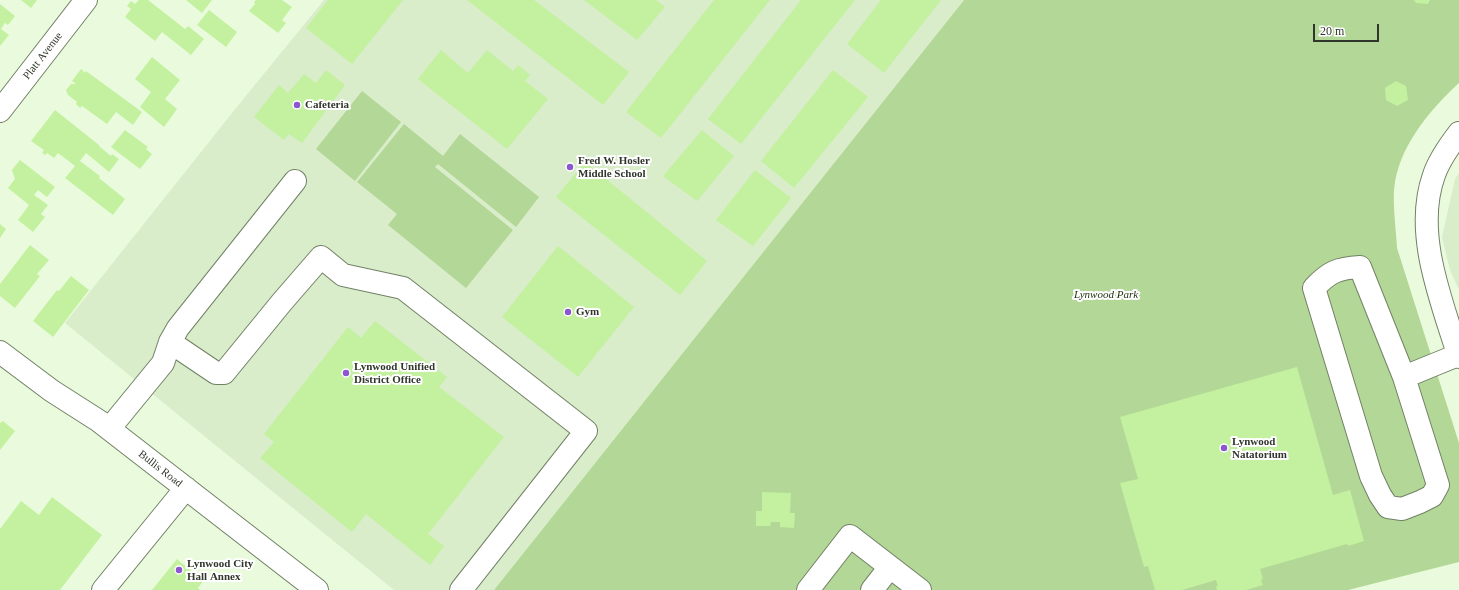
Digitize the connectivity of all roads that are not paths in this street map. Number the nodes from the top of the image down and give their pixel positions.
1 (86, 0) edge
2 (0, 112) edge
3 (1459, 133) edge
4 (295, 181) dead end
5 (170, 342) junction
6 (0, 352) edge
7 (1459, 356) edge
8 (1404, 377) junction
9 (109, 429) junction
10 (186, 488) junction
11 (890, 567) junction
12 (308, 587) edge
13 (103, 590) edge
14 (461, 590) edge
15 (808, 590) edge
16 (872, 590) edge
17 (920, 590) edge

1 - 2 street, Platt Avenue
3 - 7 street
4 - 5 street
5 - 9 street
5 - 14 street
6 - 9 street, Bullis Road
7 - 8 street
8 - 8 street
9 - 10 street, Bullis Road
10 - 12 street, Bullis Road
10 - 13 street
11 - 15 street
11 - 16 street
11 - 17 street

